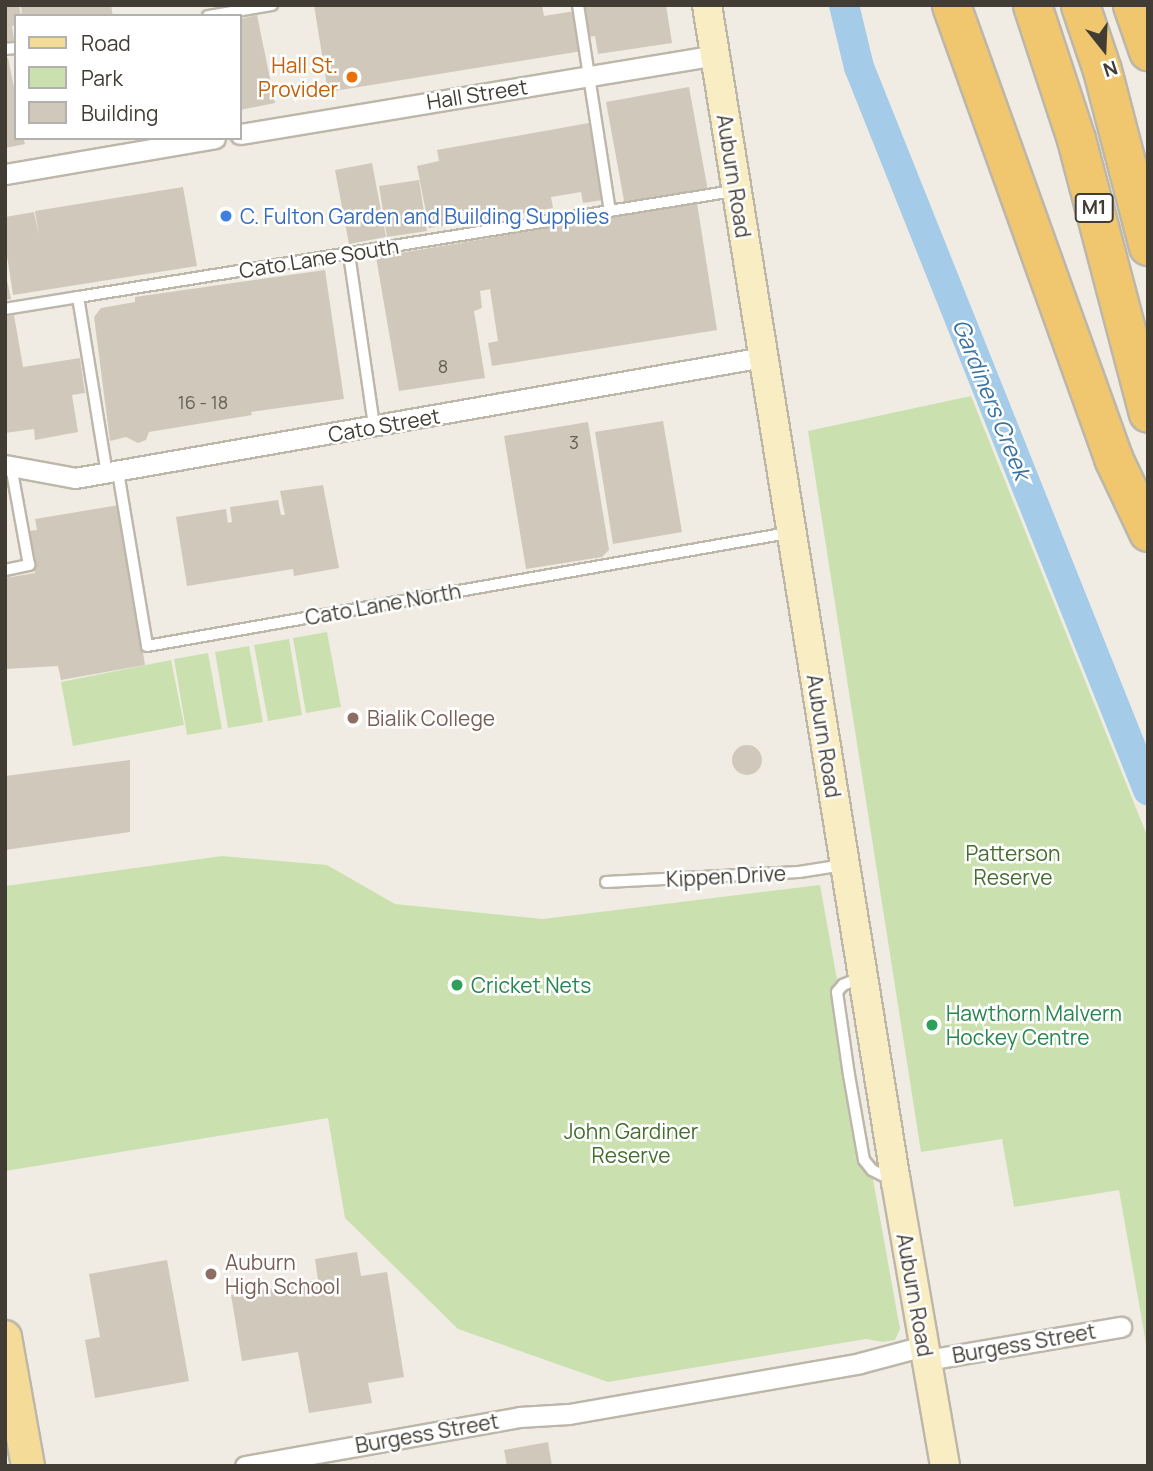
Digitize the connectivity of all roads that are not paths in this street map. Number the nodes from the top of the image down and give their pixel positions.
1 (272, 5) edge
2 (578, 5) edge
3 (707, 5) edge
4 (951, 5) edge
5 (1032, 5) edge
6 (1080, 5) edge
7 (1132, 5) edge
8 (220, 14) edge
9 (1148, 51) edge
10 (715, 55) junction
11 (589, 76) junction
12 (242, 134) edge
13 (203, 140) edge
14 (5, 174) edge
15 (737, 191) junction
16 (610, 211) junction
17 (1148, 246) edge
18 (349, 254) junction
19 (78, 297) junction
20 (5, 309) edge
21 (763, 357) junction
22 (1148, 413) edge
23 (374, 426) junction
24 (8, 466) edge
25 (112, 473) junction
26 (792, 532) junction
27 (1148, 532) edge
28 (5, 570) edge
29 (845, 865) junction
30 (606, 882) dead end
31 (1121, 1327) dead end
32 (5, 1337) edge
33 (926, 1354) junction
34 (569, 1414) junction
35 (28, 1466) edge
36 (245, 1466) edge
37 (293, 1466) edge
38 (945, 1466) edge

1 - 8 lane
2 - 11 lane
3 - 10 main road, Auburn Road
4 - 27 highway
5 - 22 highway, M1
6 - 17 highway, M1
7 - 9 highway
10 - 11 street, Hall Street
10 - 15 main road, Auburn Road
11 - 12 street, Hall Street
11 - 16 lane
13 - 14 street
15 - 16 lane, Cato Lane South
15 - 21 main road, Auburn Road
16 - 18 lane, Cato Lane South
18 - 19 lane, Cato Lane South
18 - 23 lane
19 - 20 lane, Cato Lane South
19 - 25 lane
21 - 23 street, Cato Street
21 - 26 main road, Auburn Road
23 - 25 street, Cato Street
24 - 25 street, Cato Street
24 - 28 lane
25 - 26 lane, Cato Lane North
26 - 29 main road, Auburn Road
29 - 30 lane, Kippen Drive
29 - 33 main road, Auburn Road
31 - 33 street, Burgess Street
32 - 35 main road
33 - 34 street, Burgess Street
33 - 38 main road, Auburn Road
34 - 36 street, Burgess Street
34 - 37 street, Burgess Street

